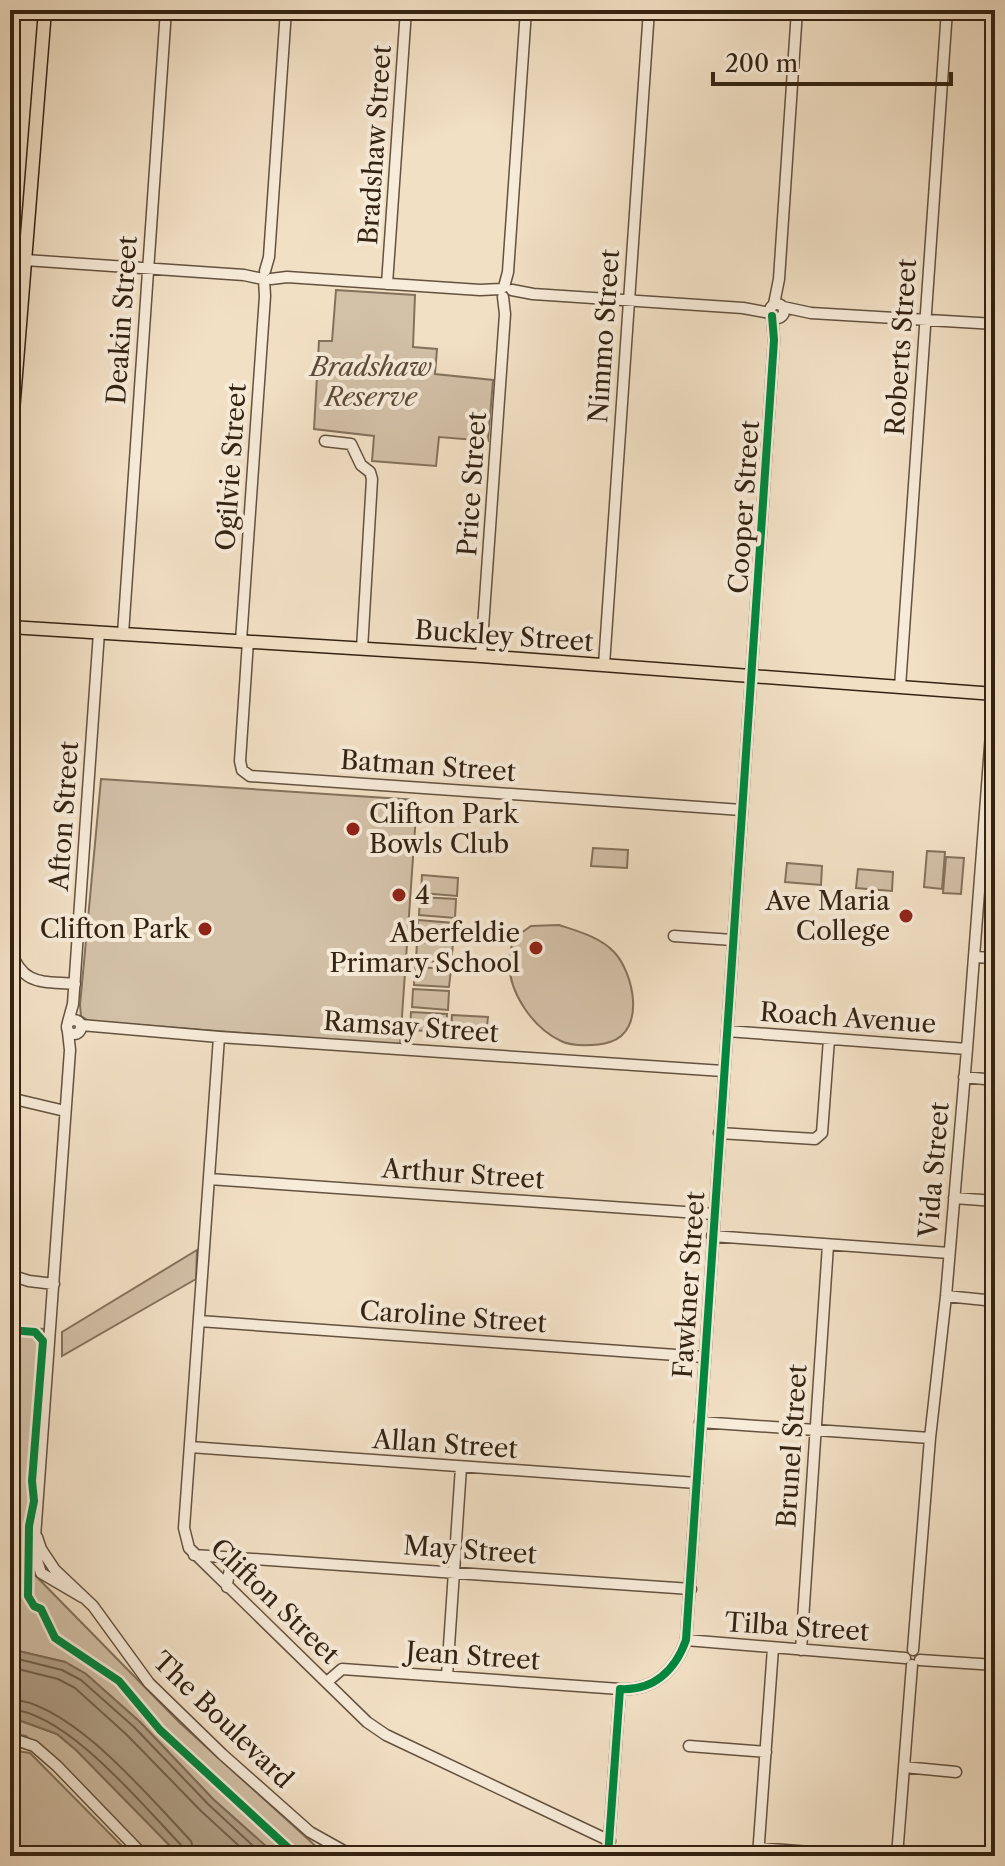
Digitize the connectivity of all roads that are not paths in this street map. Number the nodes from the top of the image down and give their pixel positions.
1 (45, 10) edge
2 (166, 10) edge
3 (286, 10) edge
4 (406, 10) edge
5 (526, 10) edge
6 (649, 10) edge
7 (797, 10) edge
8 (947, 10) edge
9 (25, 262) junction
10 (10, 264) edge
11 (148, 268) junction
12 (268, 276) junction
13 (387, 284) junction
14 (506, 292) junction
15 (629, 300) junction
16 (777, 310) junction
17 (925, 321) junction
18 (995, 324) edge
19 (13, 386) edge
20 (325, 441) dead end
21 (10, 450) edge
22 (10, 629) edge
23 (99, 632) junction
24 (123, 634) junction
25 (244, 641) junction
26 (362, 649) junction
27 (481, 656) junction
28 (604, 665) junction
29 (751, 677) junction
30 (900, 687) junction
31 (994, 694) edge
32 (742, 810) junction
33 (989, 828) edge
34 (674, 936) dead end
35 (733, 940) junction
36 (10, 950) edge
37 (974, 957) junction
38 (995, 958) edge
39 (75, 984) junction
40 (75, 1028) junction
41 (727, 1031) junction
42 (219, 1037) junction
43 (829, 1039) junction
44 (967, 1049) junction
45 (723, 1071) junction
46 (964, 1077) junction
47 (995, 1080) edge
48 (10, 1098) edge
49 (65, 1111) junction
50 (719, 1133) junction
51 (209, 1179) junction
52 (954, 1198) junction
53 (995, 1201) edge
54 (713, 1214) junction
55 (712, 1236) junction
56 (828, 1245) junction
57 (949, 1253) junction
58 (10, 1275) edge
59 (54, 1284) junction
60 (946, 1296) junction
61 (995, 1301) edge
62 (199, 1321) junction
63 (704, 1357) junction
64 (700, 1422) junction
65 (814, 1429) junction
66 (930, 1438) junction
67 (190, 1447) junction
68 (461, 1467) junction
69 (697, 1483) junction
70 (194, 1555) junction
71 (246, 1557) junction
72 (455, 1571) junction
73 (227, 1587) junction
74 (691, 1589) junction
75 (686, 1640) junction
76 (773, 1648) junction
77 (801, 1650) junction
78 (913, 1658) junction
79 (995, 1665) edge
80 (447, 1676) junction
81 (328, 1681) junction
82 (620, 1689) junction
83 (10, 1738) edge
84 (689, 1746) dead end
85 (766, 1752) junction
86 (904, 1767) junction
87 (956, 1772) dead end
88 (610, 1841) junction
89 (758, 1852) edge
90 (144, 1856) edge
91 (353, 1856) edge
92 (608, 1856) edge
93 (863, 1856) edge
94 (897, 1856) edge

1 - 9 main road
2 - 11 street, Deakin Street
3 - 12 street, Ogilvie Street
4 - 13 street, Bradshaw Street
5 - 14 street, Price Street
6 - 15 street, Nimmo Street
7 - 16 street, Cooper Street
8 - 17 street, Roberts Street
9 - 10 street
9 - 11 street
9 - 19 main road
11 - 12 street
11 - 24 street, Deakin Street
12 - 13 street
12 - 25 street, Ogilvie Street
13 - 14 street
14 - 15 street
14 - 27 street, Price Street
15 - 16 street
15 - 28 street, Nimmo Street
16 - 17 street
16 - 29 street, Cooper Street
17 - 18 street
17 - 30 street, Roberts Street
19 - 21 main road
20 - 26 street
22 - 23 main road, Buckley Street
23 - 24 main road, Buckley Street
23 - 39 street, Afton Street
24 - 25 main road, Buckley Street
25 - 26 main road, Buckley Street
25 - 32 street, Batman Street
26 - 27 main road, Buckley Street
27 - 28 main road, Buckley Street
28 - 29 main road, Buckley Street
29 - 30 main road, Buckley Street
29 - 32 street, Fawkner Street
30 - 31 main road, Buckley Street
31 - 33 street, Vida Street
32 - 35 street, Fawkner Street
33 - 37 street, Vida Street
34 - 35 street
35 - 41 street, Fawkner Street
36 - 39 street
37 - 38 street
37 - 44 street, Vida Street
39 - 40 street, Afton Street
40 - 42 street, Ramsay Street
40 - 49 street
41 - 43 street, Roach Avenue
41 - 45 street, Fawkner Street
42 - 45 street, Ramsay Street
42 - 51 street, Clifton Street
43 - 44 street, Roach Avenue
43 - 50 street
44 - 46 street, Vida Street
45 - 50 street, Fawkner Street
46 - 47 street
46 - 52 street, Vida Street
48 - 49 street
49 - 59 street
50 - 54 street, Fawkner Street
51 - 54 street, Arthur Street
51 - 62 street, Clifton Street
52 - 53 street
52 - 57 street, Vida Street
54 - 55 street, Fawkner Street
55 - 56 street
55 - 63 street, Fawkner Street
56 - 57 street
56 - 65 street, Brunel Street
57 - 60 street, Vida Street
58 - 59 street
59 - 91 street, The Boulevard
60 - 61 street
60 - 66 street, Vida Street
62 - 63 street, Caroline Street
62 - 67 street, Clifton Street
63 - 64 street, Fawkner Street
64 - 65 street
64 - 69 street, Fawkner Street
65 - 66 street
65 - 77 street, Brunel Street
66 - 78 street, Vida Street
67 - 68 street, Allan Street
67 - 70 street, Clifton Street
68 - 69 street, Allan Street
68 - 72 street
69 - 74 street, Fawkner Street
70 - 71 street, May Street
70 - 73 street, Clifton Street
71 - 72 street, May Street
71 - 73 street
72 - 74 street, May Street
72 - 80 street
73 - 81 street, Clifton Street
74 - 75 street, Fawkner Street
75 - 76 street, Tilba Street
75 - 82 street, Fawkner Street
76 - 77 street, Tilba Street
76 - 85 street
77 - 78 street, Tilba Street
78 - 79 street, Tilba Street
78 - 86 street, Vida Street
80 - 81 street, Jean Street
80 - 82 street, Jean Street
81 - 88 street, Clifton Street
82 - 88 street
83 - 90 street
84 - 85 street
85 - 89 street
86 - 87 street
86 - 94 street, Vida Street
88 - 92 street
89 - 93 street

